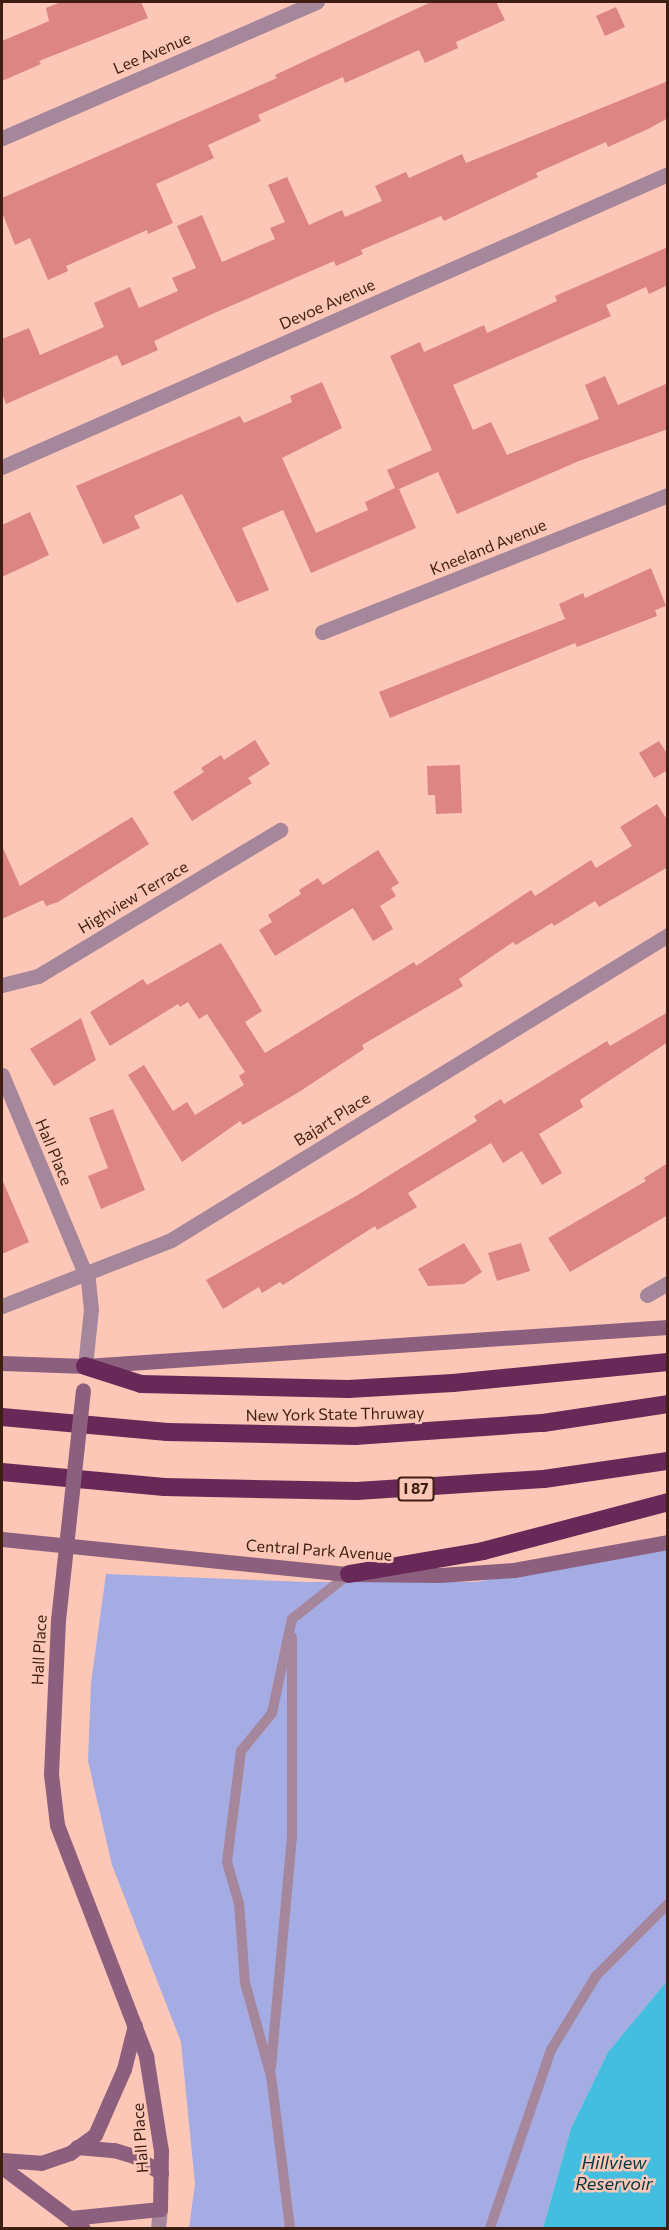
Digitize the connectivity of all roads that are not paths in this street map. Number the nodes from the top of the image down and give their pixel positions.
1 (317, 2) edge
2 (2, 138) edge
3 (668, 174) edge
4 (2, 467) edge
5 (668, 495) edge
6 (322, 632) dead end
7 (280, 830) dead end
8 (668, 934) edge
9 (2, 986) edge
10 (2, 1074) edge
11 (86, 1273) junction
12 (668, 1282) edge
13 (647, 1295) dead end
14 (2, 1306) edge
15 (668, 1327) edge
16 (668, 1362) edge
17 (2, 1363) edge
18 (85, 1365) junction
19 (668, 1404) edge
20 (2, 1417) edge
21 (668, 1461) edge
22 (2, 1472) edge
23 (668, 1502) edge
24 (2, 1539) edge
25 (668, 1542) edge
26 (349, 1574) junction
27 (292, 1619) junction
28 (668, 1904) edge
29 (135, 2025) junction
30 (271, 2076) junction
31 (77, 2147) junction
32 (2, 2160) edge
33 (2, 2167) edge
34 (161, 2173) junction
35 (160, 2209) junction
36 (70, 2218) junction
37 (83, 2229) edge
38 (158, 2229) edge
39 (291, 2229) edge
40 (490, 2229) edge

1 - 2 street, Lee Avenue
3 - 4 street, Devoe Avenue
5 - 6 street, Kneeland Avenue
7 - 9 street, Highview Terrace
8 - 11 street, Bajart Place
10 - 11 street, Hall Place
11 - 14 street, Bajart Place
11 - 18 street, Hall Place
12 - 13 street
15 - 18 main road
16 - 18 highway
17 - 18 main road
18 - 29 main road, Hall Place, bridge
19 - 20 highway, New York State Thruway
21 - 22 highway, I 87
23 - 26 highway
24 - 26 main road, Central Park Avenue
25 - 26 main road, Central Park Avenue
26 - 27 lane
27 - 30 lane
27 - 30 lane
28 - 40 lane
29 - 31 main road
29 - 34 main road, Hall Place
30 - 39 lane
31 - 32 main road
31 - 34 main road
33 - 36 main road
34 - 35 main road, Hall Place
35 - 36 main road
35 - 38 street, Hall Place
36 - 37 main road

